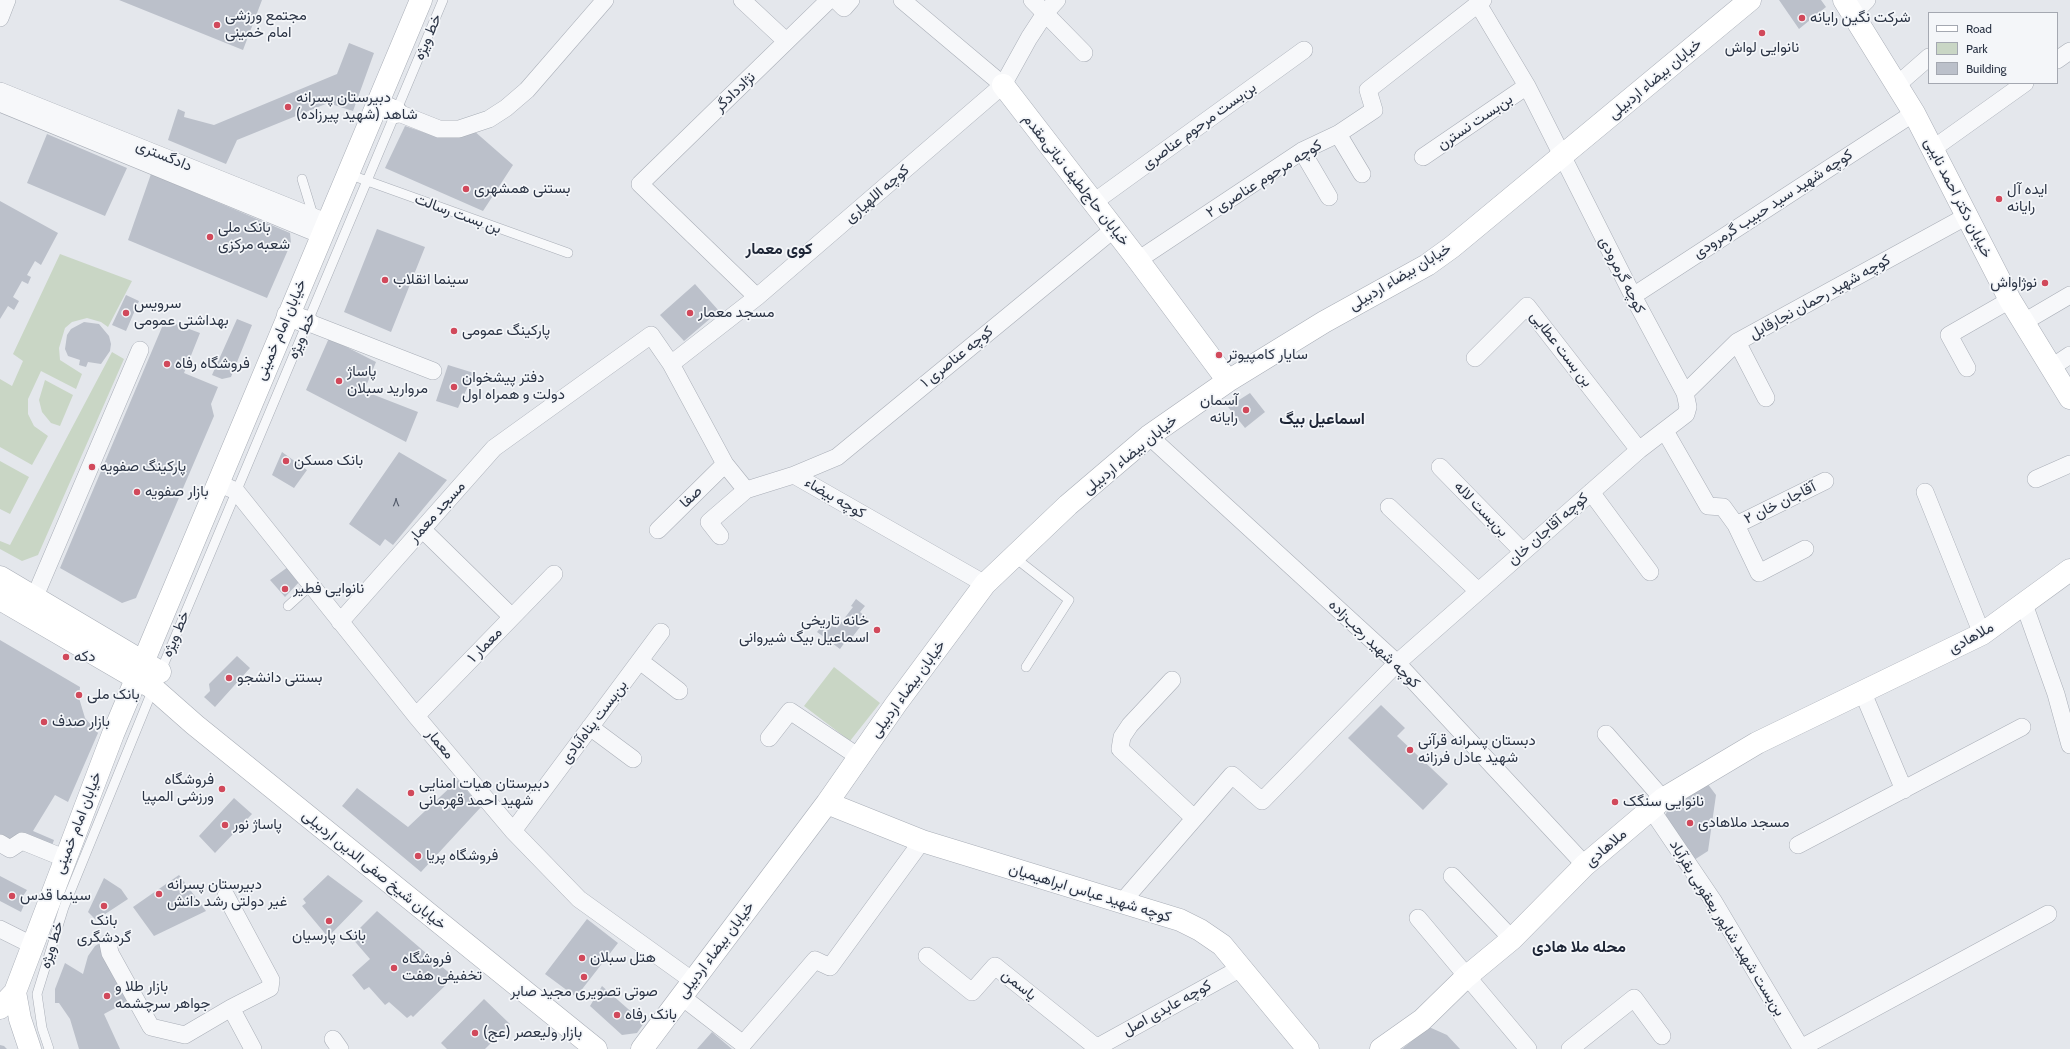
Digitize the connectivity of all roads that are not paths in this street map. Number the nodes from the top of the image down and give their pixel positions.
1 (7, 0) edge
2 (421, 0) edge
3 (443, 0) edge
4 (605, 0) edge
5 (742, 0) edge
6 (829, 0) edge
7 (836, 0) edge
8 (851, 0) edge
9 (902, 0) edge
10 (1032, 0) edge
11 (1750, 0) edge
12 (1481, 2) edge
13 (1855, 5) edge
14 (1051, 6) edge
15 (0, 18) edge
16 (786, 41) junction
17 (1304, 50) dead end
18 (2070, 51) edge
19 (1084, 53) dead end
20 (1928, 58) edge
21 (2058, 59) edge
22 (2024, 84) edge
23 (1003, 85) junction
24 (1897, 85) junction
25 (1527, 86) junction
26 (0, 91) edge
27 (0, 103) edge
28 (387, 108) junction
29 (1914, 113) junction
30 (1338, 134) junction
31 (1934, 148) junction
32 (1302, 151) junction
33 (1562, 155) junction
34 (1423, 157) dead end
35 (152, 159) junction
36 (1362, 174) dead end
37 (358, 177) junction
38 (302, 179) dead end
39 (1329, 198) dead end
40 (1094, 202) junction
41 (1967, 216) junction
42 (320, 224) junction
43 (1114, 229) junction
44 (568, 253) dead end
45 (1138, 260) junction
46 (2070, 295) edge
47 (1633, 296) junction
48 (757, 298) junction
49 (2010, 300) junction
50 (298, 318) junction
51 (2024, 322) junction
52 (1738, 342) junction
53 (140, 350) dead end
54 (2070, 355) edge
55 (1475, 358) dead end
56 (671, 364) junction
57 (2052, 367) junction
58 (1967, 368) dead end
59 (432, 370) dead end
60 (1228, 381) junction
61 (1685, 393) junction
62 (1766, 398) dead end
63 (2070, 398) edge
64 (1665, 431) junction
65 (1149, 436) junction
66 (1639, 450) junction
67 (725, 464) junction
68 (2070, 464) edge
69 (1440, 467) dead end
70 (794, 475) junction
71 (2036, 479) dead end
72 (1824, 481) dead end
73 (227, 487) junction
74 (746, 490) junction
75 (1591, 492) junction
76 (1926, 492) dead end
77 (1389, 508) dead end
78 (1736, 525) junction
79 (422, 529) junction
80 (658, 530) dead end
81 (720, 536) dead end
82 (1806, 549) dead end
83 (1522, 552) junction
84 (1014, 557) junction
85 (2070, 570) edge
86 (1650, 572) dead end
87 (554, 574) dead end
88 (0, 578) edge
89 (985, 584) junction
90 (311, 585) junction
91 (1478, 591) junction
92 (0, 599) edge
93 (2024, 604) junction
94 (31, 606) junction
95 (288, 606) dead end
96 (512, 617) junction
97 (340, 622) junction
98 (661, 632) dead end
99 (1982, 634) junction
100 (640, 661) junction
101 (1397, 664) junction
102 (1026, 667) dead end
103 (148, 675) junction
104 (1172, 680) dead end
105 (679, 691) dead end
106 (2063, 691) edge
107 (1863, 693) junction
108 (416, 716) junction
109 (590, 727) junction
110 (2022, 728) dead end
111 (1606, 734) dead end
112 (769, 738) dead end
113 (2070, 745) edge
114 (859, 757) junction
115 (633, 759) dead end
116 (1904, 790) junction
117 (827, 803) junction
118 (1657, 804) junction
119 (1194, 818) junction
120 (513, 831) junction
121 (922, 841) junction
122 (0, 843) edge
123 (1798, 846) dead end
124 (61, 857) junction
125 (1585, 866) junction
126 (1452, 876) dead end
127 (226, 896) dead end
128 (1122, 902) junction
129 (2048, 914) dead end
130 (1418, 918) dead end
131 (0, 929) edge
132 (1512, 939) junction
133 (108, 942) dead end
134 (29, 943) junction
135 (927, 956) dead end
136 (1240, 968) junction
137 (1466, 977) junction
138 (16, 987) junction
139 (687, 989) junction
140 (0, 1008) edge
141 (231, 1008) junction
142 (1662, 1036) dead end
143 (1095, 1048) edge
144 (30, 1049) edge
145 (49, 1049) edge
146 (253, 1049) edge
147 (596, 1049) edge
148 (642, 1049) edge
149 (1308, 1049) edge
150 (1382, 1049) edge
151 (1528, 1049) edge
152 (1570, 1049) edge
153 (1800, 1049) edge

1 - 15 street
2 - 28 street, خیابان امام خمینی
3 - 28 lane, خط ویژه
4 - 28 street
5 - 16 street
6 - 16 street, نژاددادگر
7 - 8 street
9 - 23 street, خیابان حاج‌لطیف نباتی‌مقدم
10 - 14 street
11 - 33 street, خیابان بیضاء اردبیلی
12 - 25 street, کوچه گرمرودی
12 - 30 street, کوچه مرحوم عناصری ۲
13 - 24 street, خیابان دکتر احمد نایبی
14 - 19 street
14 - 23 street, کوچه اللهیاری
16 - 48 street, نژاددادگر
17 - 40 street, بن‌بست مرحوم عناصری
18 - 21 street
20 - 24 street
22 - 31 street
23 - 40 street, خیابان حاج‌لطیف نباتی‌مقدم
23 - 48 street, کوچه اللهیاری
24 - 29 street, خیابان دکتر احمد نایبی
25 - 33 street, کوچه گرمرودی
25 - 34 street, بن‌بست نسترن
26 - 35 street, دادگستری
27 - 35 street
28 - 37 street, خیابان امام خمینی
29 - 31 street, خیابان دکتر احمد نایبی
29 - 47 street, کوچه شهید سید حبیب گرمرودی
30 - 32 street, کوچه مرحوم عناصری ۲
30 - 36 street
31 - 41 street, خیابان دکتر احمد نایبی
32 - 39 street
32 - 45 street, کوچه مرحوم عناصری ۲
33 - 47 street, کوچه گرمرودی
33 - 60 street, خیابان بیضاء اردبیلی
35 - 42 street
37 - 42 street, خیابان امام خمینی
37 - 44 lane, بن بست رسالت
37 - 50 lane, خط ویژه
38 - 42 lane
40 - 43 street, خیابان حاج‌لطیف نباتی‌مقدم
41 - 49 street, خیابان دکتر احمد نایبی
41 - 52 street, کوچه شهید رحمان نجارقابل
42 - 50 street, خیابان امام خمینی
43 - 45 street, خیابان حاج‌لطیف نباتی‌مقدم
43 - 70 street, کوچه عناصری ۱
45 - 60 street, خیابان حاج‌لطیف نباتی‌مقدم
46 - 51 street
47 - 61 street, کوچه گرمرودی
48 - 56 street, کوچه اللهیاری
49 - 51 street, خیابان دکتر احمد نایبی
49 - 58 street
50 - 59 street
50 - 73 street, خیابان امام خمینی
51 - 57 street, خیابان دکتر احمد نایبی
52 - 61 street, کوچه شهید رحمان نجارقابل
52 - 62 street
53 - 94 street
54 - 57 street
55 - 66 street, بن بست عطایی
56 - 67 street
56 - 79 street, مسجد معمار
57 - 63 street, خیابان دکتر احمد نایبی
60 - 65 street, خیابان بیضاء اردبیلی
61 - 64 street, کوچه آقاجان خان
64 - 66 street, کوچه آقاجان خان
64 - 78 street
65 - 84 street, خیابان بیضاء اردبیلی
65 - 101 street, کوچه شهید رجب‌زاده
66 - 75 street, کوچه آقاجان خان
67 - 74 street
67 - 80 street, صفا
68 - 71 street
69 - 83 street, بن‌بست لاله
70 - 74 street, کوچه بیضاء
70 - 89 street, کوچه بیضاء
72 - 78 street, آقاجان خان ۲
73 - 90 street, معمار
73 - 103 street, خیابان امام خمینی
74 - 81 street
75 - 83 street, کوچه آقاجان خان
75 - 86 street
76 - 99 street
77 - 91 street
78 - 82 street
79 - 96 street
79 - 97 street, مسجد معمار
83 - 91 street, کوچه آقاجان خان
84 - 89 street, خیابان بیضاء اردبیلی
84 - 102 lane
85 - 93 street, ملاهادی
87 - 96 street, معمار ۱
88 - 94 street
89 - 114 street, خیابان بیضاء اردبیلی
90 - 95 lane
90 - 97 street, معمار
91 - 101 street, کوچه آقاجان خان
92 - 94 street
93 - 99 street, ملاهادی
93 - 106 street
94 - 103 street, خیابان شیخ صفی الدین اردبیلی
96 - 108 street, معمار ۱
97 - 108 street, معمار
98 - 100 street, بن‌بست پناه‌آبادی
99 - 107 street, ملاهادی
100 - 105 street
100 - 109 street, بن‌بست پناه‌آبادی
101 - 119 street, کوچه آقاجان خان
101 - 125 street, کوچه شهید رجب‌زاده
103 - 124 street, خیابان امام خمینی
103 - 145 lane, خط ویژه
103 - 147 street, خیابان شیخ صفی الدین اردبیلی
104 - 119 street
106 - 113 street
107 - 116 street
107 - 118 street, ملاهادی
108 - 120 street, معمار
109 - 115 street
109 - 120 street, بن‌بست پناه‌آبادی
110 - 116 street
111 - 118 street, بن‌بست شهید شاپور یعقوبی بقرآباد
112 - 114 street
114 - 117 street, خیابان بیضاء اردبیلی
116 - 123 street
117 - 121 street, کوچه شهید عباس ابراهیمیان
117 - 139 street, خیابان بیضاء اردبیلی
118 - 125 street, ملاهادی
118 - 153 street, بن‌بست شهید شاپور یعقوبی بقرآباد
119 - 128 street
120 - 139 street, معمار
121 - 128 street, کوچه شهید عباس ابراهیمیان
121 - 139 street, معمار
122 - 124 street
124 - 134 street, خیابان امام خمینی
125 - 132 street, ملاهادی
126 - 132 street
127 - 141 street
128 - 136 street, کوچه شهید عباس ابراهیمیان
129 - 153 street, بن‌بست شهید شاپور یعقوبی بقرآباد
130 - 137 street
131 - 134 street
132 - 137 street, ملاهادی
133 - 141 street
134 - 138 street, خیابان امام خمینی
135 - 143 street, یاسمن
136 - 143 street, کوچه عابدی اصل
136 - 149 street, کوچه شهید عباس ابراهیمیان
137 - 150 street, ملاهادی
137 - 151 street
138 - 140 street
138 - 144 street
139 - 148 street, خیابان بیضاء اردبیلی
141 - 146 street
142 - 152 street

